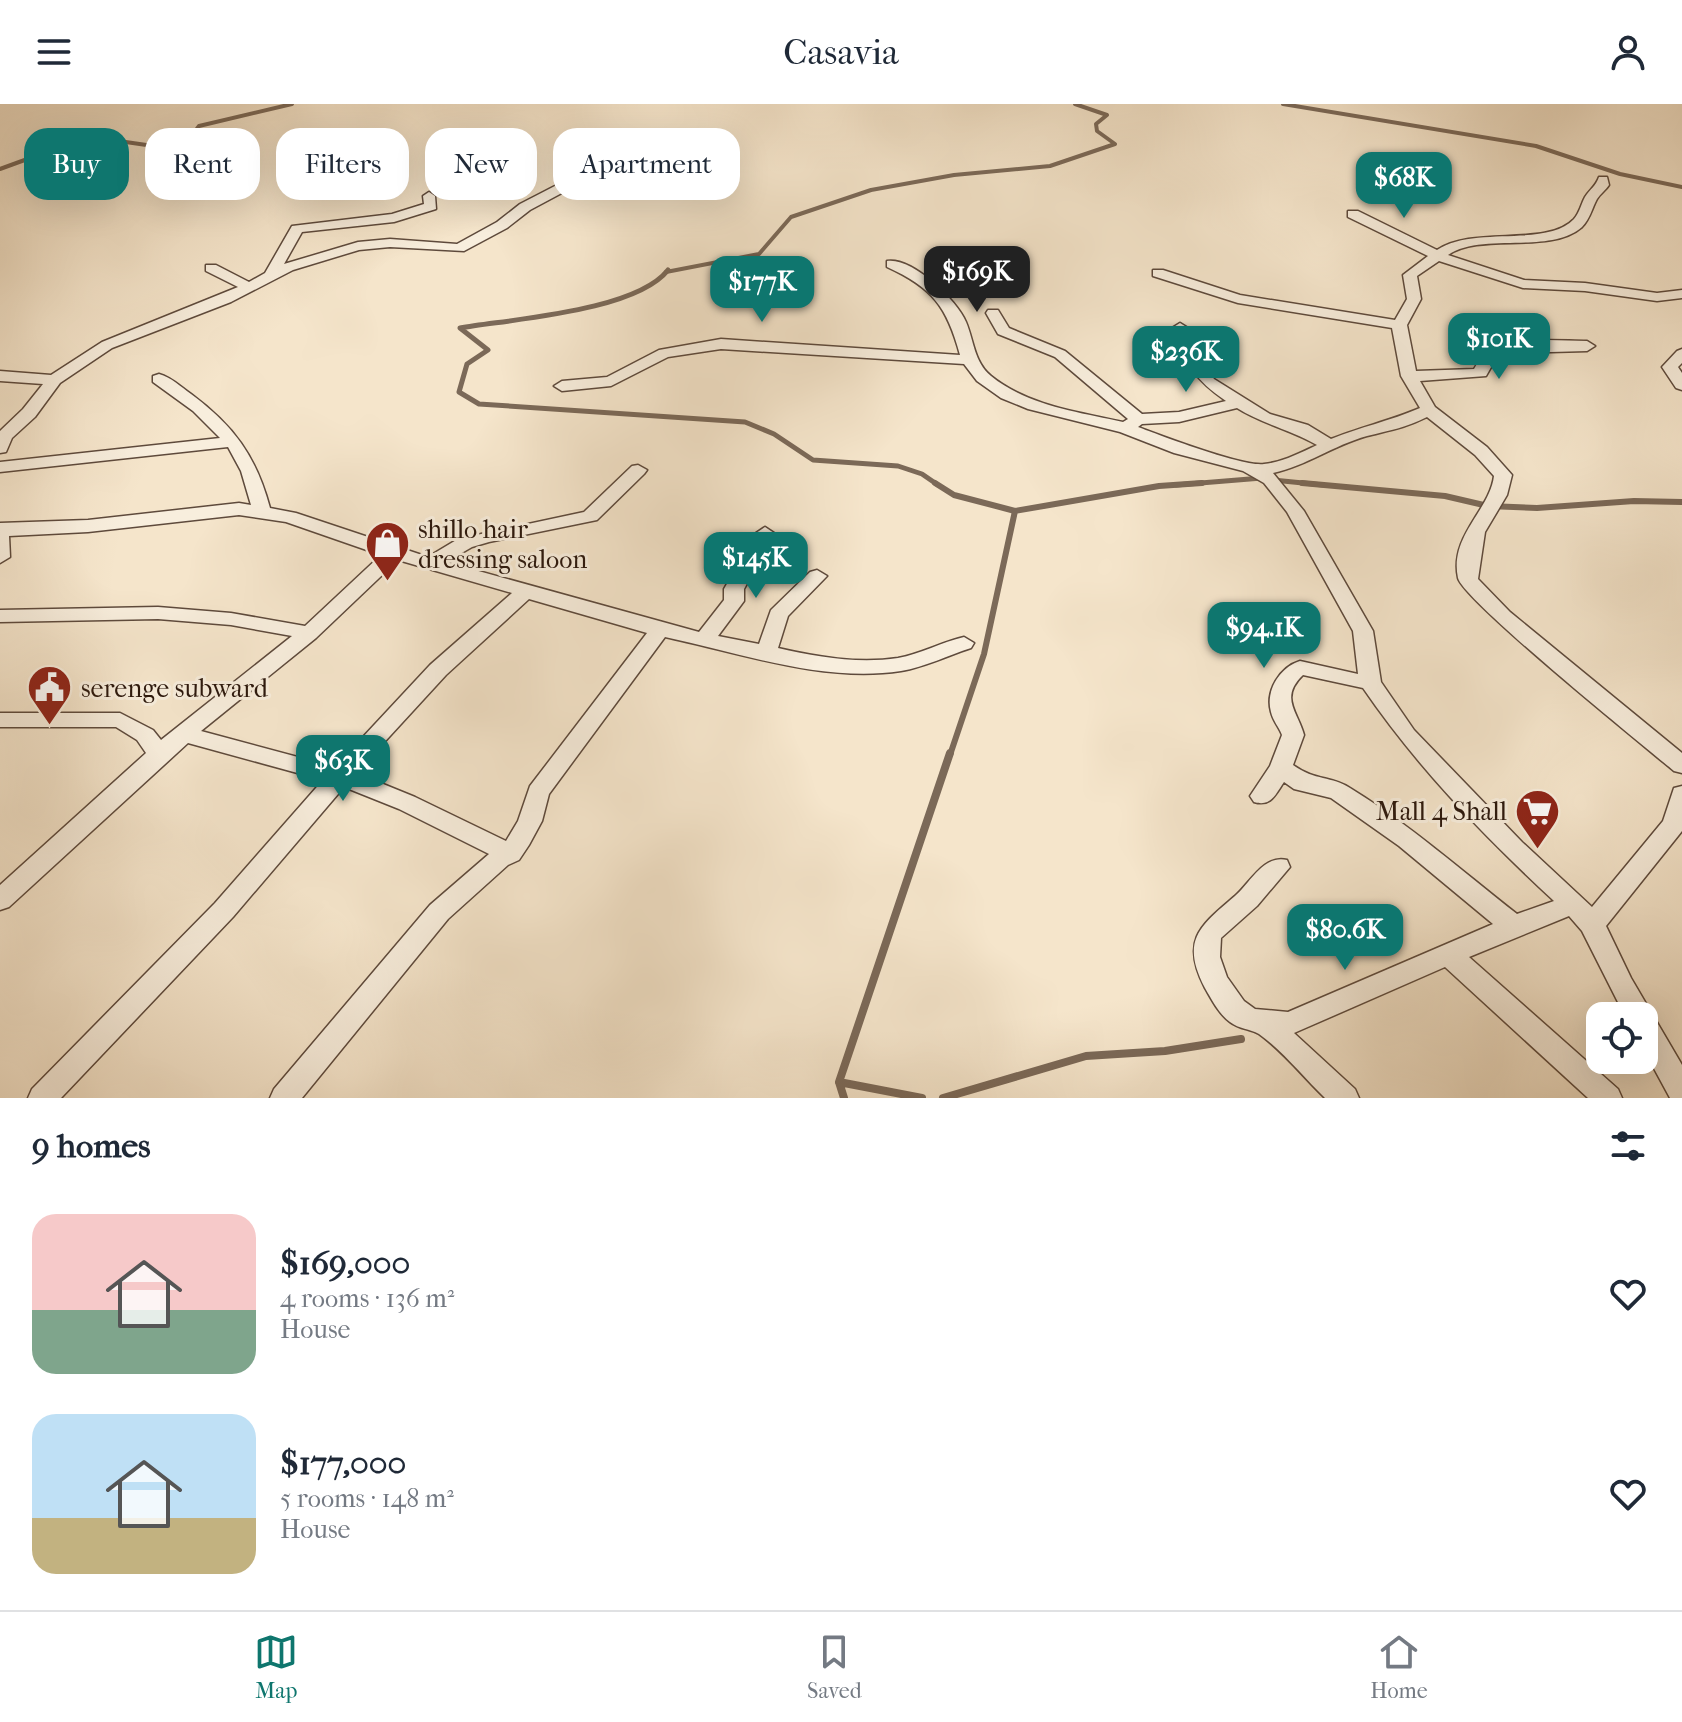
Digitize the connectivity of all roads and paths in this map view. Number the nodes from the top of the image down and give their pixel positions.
1 (1603, 180) dead end
2 (553, 192) edge
3 (430, 200) edge
4 (1353, 214) dead end
5 (1440, 257) junction
6 (892, 264) dead end
7 (211, 268) dead end
8 (1158, 273) dead end
9 (271, 275) junction
10 (250, 288) junction
11 (1682, 294) edge
12 (993, 313) dead end
13 (1399, 325) junction
14 (1180, 328) dead end
15 (1587, 346) dead end
16 (1682, 354) edge
17 (969, 360) junction
18 (0, 376) edge
19 (1409, 376) junction
20 (159, 379) dead end
21 (54, 380) junction
22 (1682, 385) edge
23 (562, 386) dead end
24 (1241, 402) junction
25 (1429, 410) junction
26 (1132, 423) junction
27 (231, 442) junction
28 (1330, 446) junction
29 (0, 448) edge
30 (0, 467) edge
31 (638, 470) dead end
32 (1258, 471) junction
33 (262, 513) junction
34 (0, 530) edge
35 (765, 533) dead end
36 (394, 553) junction
37 (0, 557) edge
38 (431, 563) junction
39 (817, 576) dead end
40 (525, 592) junction
41 (0, 616) edge
42 (660, 630) junction
43 (309, 633) junction
44 (704, 640) junction
45 (964, 643) dead end
46 (767, 652) junction
47 (1370, 683) junction
48 (0, 720) edge
49 (183, 734) junction
50 (159, 754) junction
51 (1682, 765) edge
52 (1281, 768) junction
53 (340, 776) junction
54 (1682, 794) edge
55 (1262, 796) dead end
56 (510, 854) junction
57 (1278, 867) dead end
58 (0, 900) edge
59 (1574, 904) junction
60 (1592, 925) junction
61 (1513, 926) junction
62 (1449, 955) junction
63 (1631, 1002) edge
64 (1264, 1022) junction
65 (1658, 1049) edge
66 (1682, 1092) edge
67 (42, 1098) edge
68 (284, 1098) edge
69 (1345, 1098) edge
70 (1608, 1098) edge

1 - 5 street
2 - 9 street
3 - 9 street
4 - 5 street
5 - 11 street
5 - 13 street
6 - 17 street
7 - 10 street
8 - 13 street
9 - 10 street
10 - 21 street
12 - 26 street
13 - 19 street
14 - 24 street
15 - 19 street
16 - 22 street
17 - 23 street
17 - 26 street
18 - 21 street
19 - 25 street
20 - 27 street
21 - 29 street
24 - 26 street
24 - 28 street
25 - 28 street
25 - 51 street
26 - 32 street
27 - 30 street
27 - 33 street
28 - 32 street
31 - 38 street
32 - 47 street
33 - 34 street
33 - 36 street
34 - 37 street
35 - 44 street
36 - 38 street
36 - 43 street
38 - 40 street
39 - 46 street
40 - 42 street
40 - 53 street
41 - 43 street
42 - 44 street
42 - 56 street
43 - 49 street
44 - 46 street
45 - 46 street
47 - 52 street
47 - 59 street
48 - 50 street
49 - 50 street
49 - 53 street
50 - 58 street
52 - 55 street
52 - 61 street
53 - 56 street
53 - 67 street
54 - 60 street
56 - 68 street
57 - 64 street
59 - 60 street
59 - 61 street
60 - 63 street
61 - 62 street
62 - 64 street
62 - 70 street
64 - 69 street
65 - 66 street

